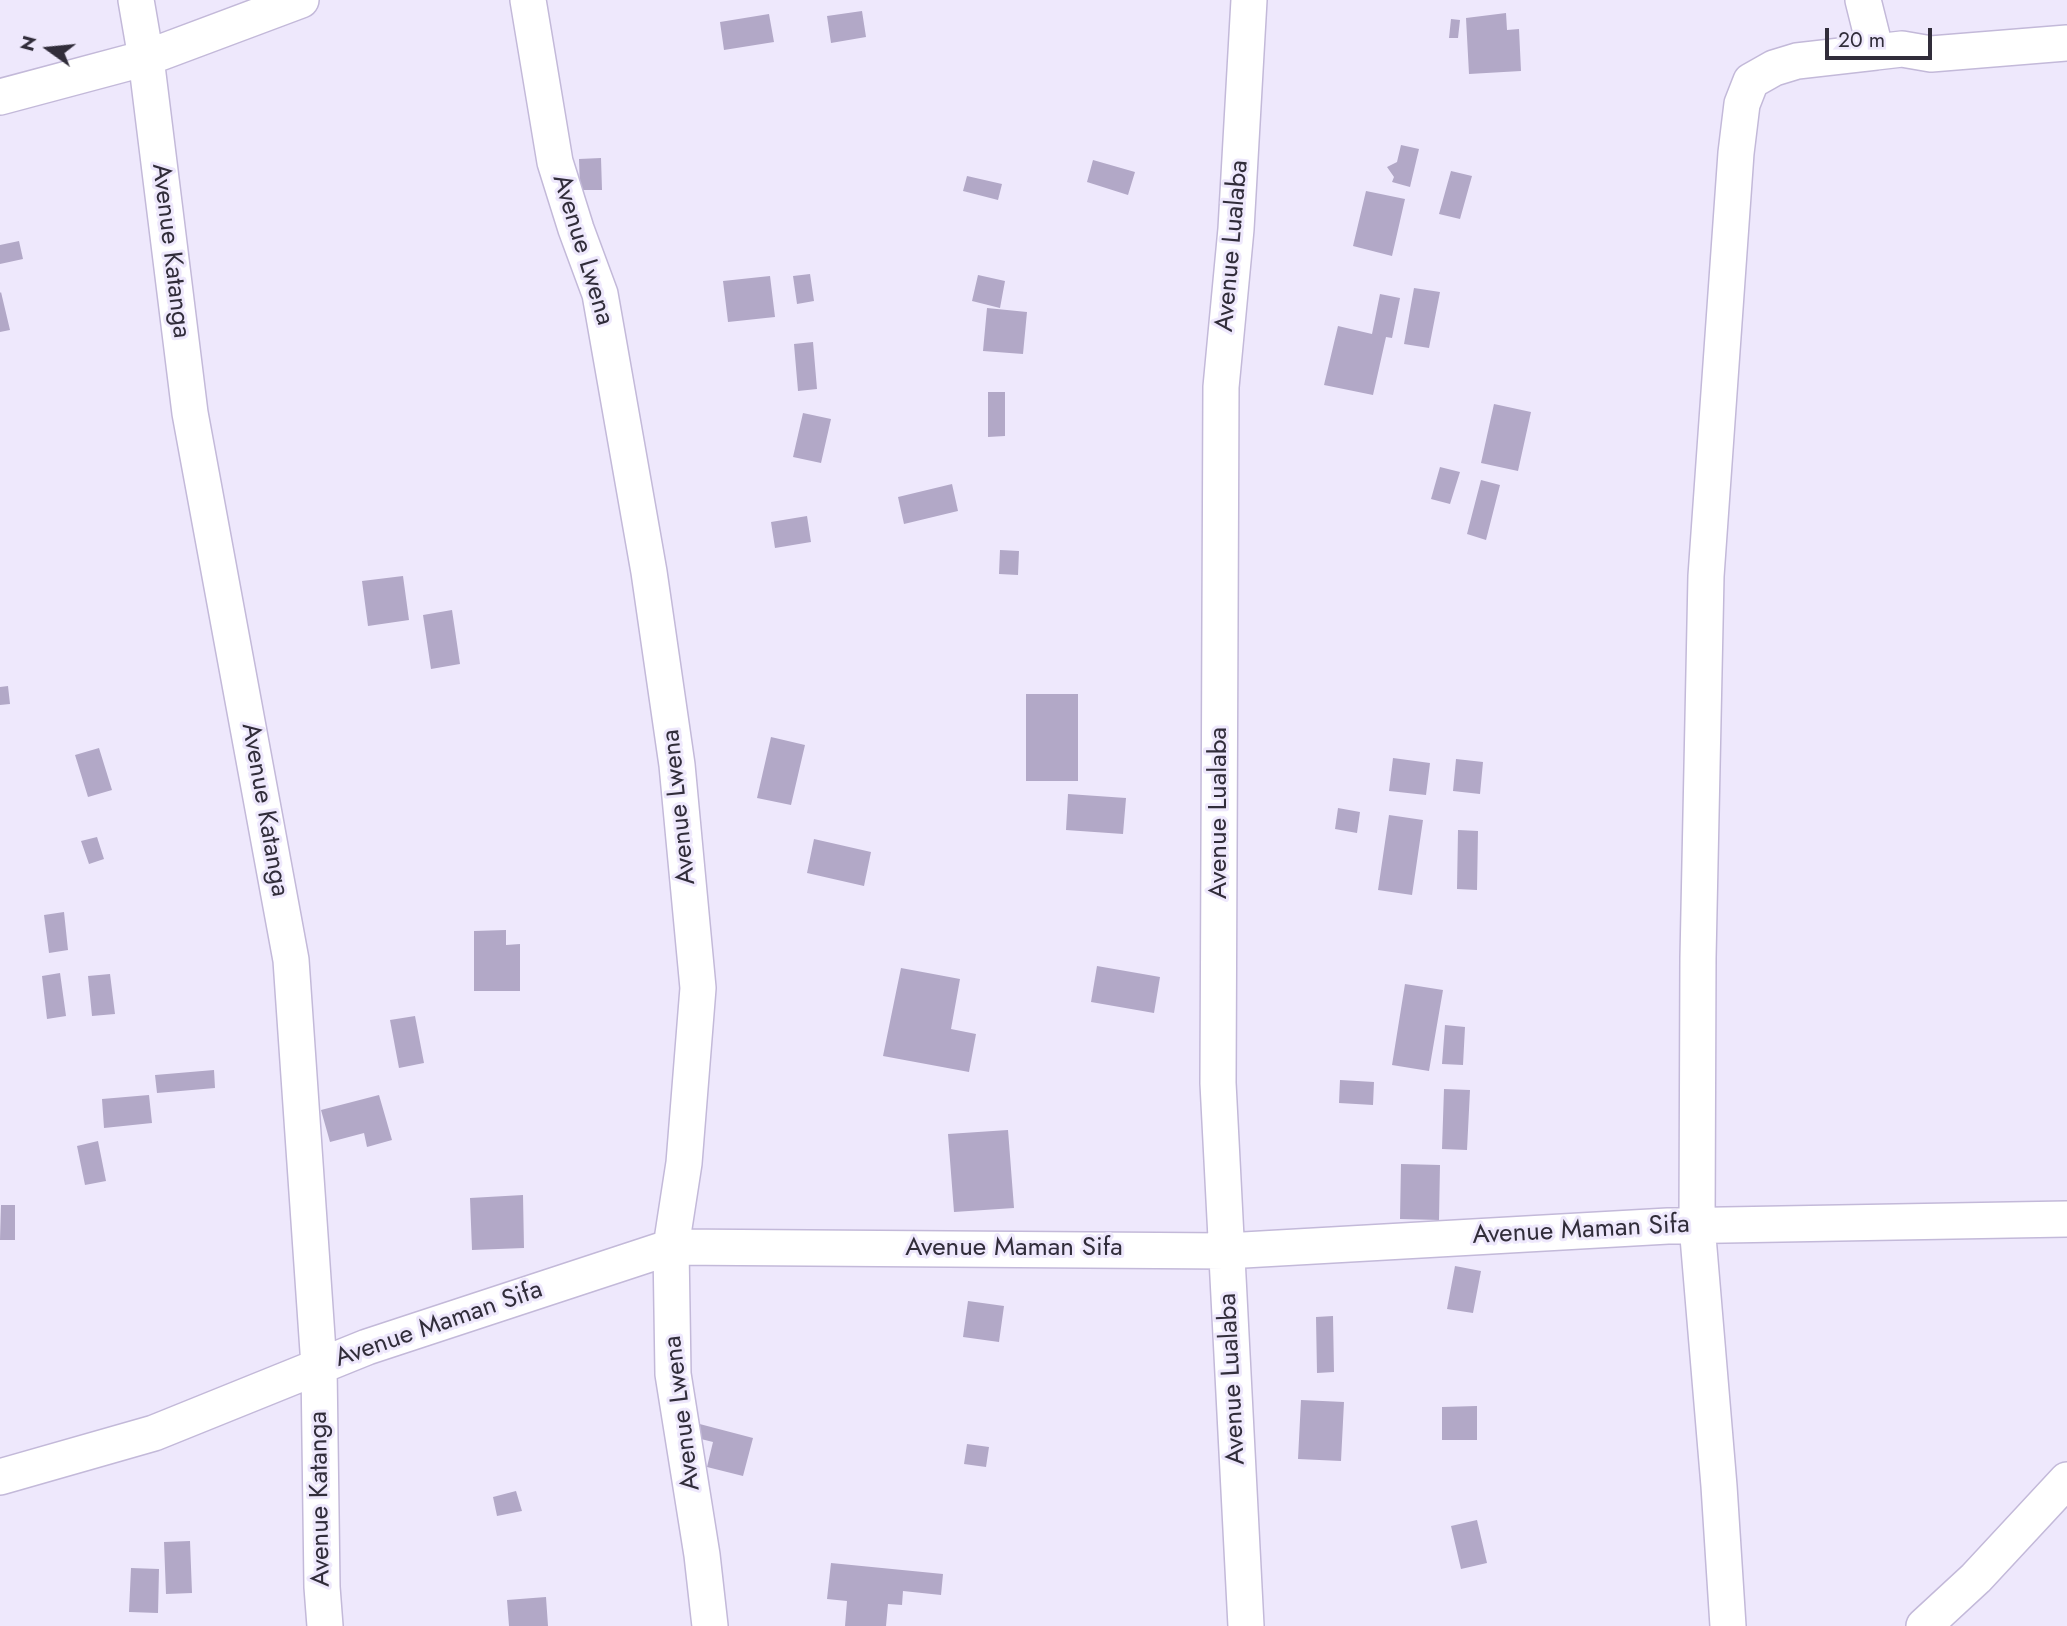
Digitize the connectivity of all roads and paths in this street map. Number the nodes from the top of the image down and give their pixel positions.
1 (136, 0) edge
2 (302, 0) edge
3 (528, 0) edge
4 (1249, 0) edge
5 (1863, 0) edge
6 (2067, 43) edge
7 (1876, 52) junction
8 (146, 58) junction
9 (0, 97) edge
10 (2067, 1219) edge
11 (1697, 1225) junction
12 (671, 1247) junction
13 (1226, 1251) junction
14 (319, 1366) junction
15 (0, 1477) edge
16 (2067, 1480) edge
17 (325, 1626) edge
18 (710, 1626) edge
19 (1246, 1626) edge
20 (1728, 1626) edge
21 (1924, 1626) edge

1 - 8 street, Avenue Katanga
2 - 8 street
3 - 12 street, Avenue Lwena
4 - 13 street, Avenue Lualaba
5 - 7 street
6 - 7 street
7 - 11 street
8 - 9 street
8 - 14 street, Avenue Katanga
10 - 11 street, Avenue Maman Sifa
11 - 13 street, Avenue Maman Sifa
11 - 20 street
12 - 13 street, Avenue Maman Sifa
12 - 14 street, Avenue Maman Sifa
12 - 18 street, Avenue Lwena
13 - 19 street, Avenue Lualaba
14 - 15 street, Avenue Maman Sifa
14 - 17 street, Avenue Katanga
16 - 21 street

